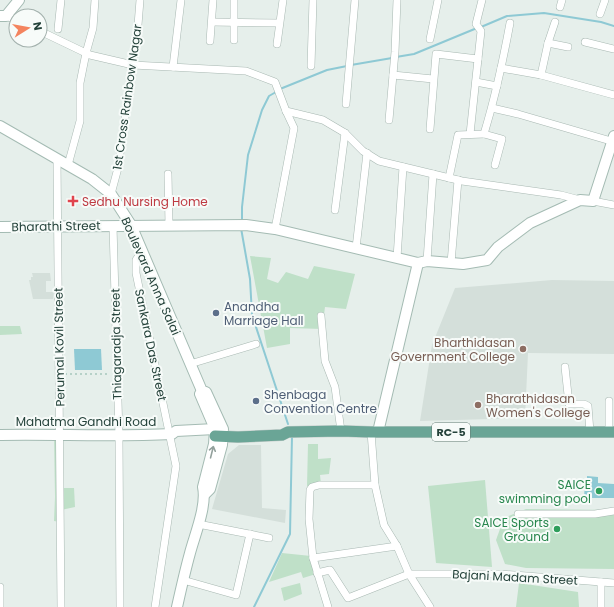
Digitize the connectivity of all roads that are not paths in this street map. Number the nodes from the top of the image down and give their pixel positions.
1 (19, 0) edge
2 (61, 0) edge
3 (95, 0) edge
4 (140, 0) edge
5 (181, 0) edge
6 (213, 0) edge
7 (234, 0) edge
8 (283, 0) edge
9 (313, 0) edge
10 (355, 0) edge
11 (397, 0) edge
12 (438, 0) edge
13 (482, 0) edge
14 (606, 0) edge
15 (600, 14) dead end
16 (2, 15) edge
17 (212, 22) junction
18 (234, 22) junction
19 (555, 22) dead end
20 (279, 23) junction
21 (510, 23) dead end
22 (58, 29) dead end
23 (48, 35) edge
24 (210, 40) dead end
25 (234, 40) dead end
26 (430, 40) dead end
27 (585, 42) dead end
28 (548, 43) junction
29 (277, 44) dead end
30 (568, 47) dead end
31 (614, 49) edge
32 (86, 53) junction
33 (478, 59) junction
34 (133, 65) junction
35 (311, 66) dead end
36 (173, 67) junction
37 (501, 68) junction
38 (393, 75) junction
39 (541, 75) junction
40 (433, 79) junction
41 (476, 82) junction
42 (497, 86) junction
43 (614, 95) edge
44 (346, 104) dead end
45 (492, 108) junction
46 (286, 111) junction
47 (388, 120) dead end
48 (0, 126) edge
49 (430, 128) dead end
50 (345, 133) junction
51 (470, 134) junction
52 (484, 134) junction
53 (613, 140) edge
54 (367, 153) junction
55 (57, 159) junction
56 (495, 165) dead end
57 (68, 166) junction
58 (403, 167) junction
59 (168, 174) dead end
60 (433, 174) junction
61 (449, 178) junction
62 (458, 180) junction
63 (110, 194) junction
64 (580, 200) junction
65 (593, 201) junction
66 (614, 205) edge
67 (335, 210) dead end
68 (169, 225) junction
69 (58, 226) junction
70 (113, 226) junction
71 (131, 226) junction
72 (0, 227) edge
73 (275, 229) junction
74 (356, 248) junction
75 (142, 251) junction
76 (397, 258) junction
77 (423, 262) junction
78 (451, 263) junction
79 (320, 316) dead end
80 (256, 344) dead end
81 (190, 364) junction
82 (565, 367) dead end
83 (609, 401) dead end
84 (341, 431) junction
85 (374, 432) junction
86 (590, 432) junction
87 (611, 432) edge
88 (219, 433) junction
89 (60, 434) junction
90 (170, 434) junction
91 (0, 435) edge
92 (119, 436) junction
93 (374, 485) junction
94 (614, 511) edge
95 (518, 514) dead end
96 (198, 524) junction
97 (250, 534) junction
98 (269, 538) dead end
99 (397, 546) junction
100 (314, 558) junction
101 (317, 573) junction
102 (409, 574) junction
103 (183, 580) junction
104 (601, 582) junction
105 (614, 583) edge
106 (0, 587) edge
107 (0, 607) edge
108 (61, 607) edge
109 (120, 607) edge
110 (154, 607) edge
111 (177, 607) edge
112 (328, 607) edge
113 (430, 607) edge
114 (601, 607) edge

1 - 16 street
2 - 22 street
3 - 32 street
4 - 34 street, 1st Cross Rainbow Nagar
5 - 36 street
6 - 17 street
7 - 18 street
8 - 20 street
9 - 35 street
10 - 44 street
11 - 38 street
12 - 26 street
13 - 33 street
14 - 15 street
17 - 18 street
17 - 24 street
18 - 20 street
18 - 25 street
19 - 28 street
20 - 29 street
21 - 37 street
23 - 32 street
27 - 31 street
28 - 30 street
28 - 39 street
32 - 34 street
32 - 57 street
33 - 40 street
33 - 41 street
34 - 36 street
34 - 63 street, 1st Cross Rainbow Nagar
36 - 46 street
37 - 39 street
37 - 42 street
38 - 40 street
38 - 47 street
39 - 43 street
40 - 49 street
41 - 42 street
41 - 51 street
42 - 45 street
45 - 52 street
45 - 53 street
46 - 50 street
46 - 73 street
48 - 55 street, Boulevard Anna Salai
50 - 54 street
50 - 67 street
51 - 52 street
51 - 61 street
52 - 56 street
53 - 65 street
54 - 58 street
54 - 74 street
55 - 57 street, Boulevard Anna Salai
55 - 69 street, Perumal Kovil Street
57 - 63 street, Boulevard Anna Salai
58 - 60 street
58 - 76 street
59 - 68 street
60 - 61 street
60 - 77 street
61 - 62 street
62 - 64 street
62 - 78 street
63 - 71 street, Boulevard Anna Salai
64 - 65 street
64 - 78 street
65 - 66 street
68 - 71 street, Bharathi Street
68 - 73 street, Bharathi Street
69 - 70 street, Bharathi Street
69 - 72 street, Bharathi Street
69 - 89 street, Perumal Kovil Street
70 - 71 street, Bharathi Street
70 - 92 street, Thiagaradja Street
71 - 75 street, Boulevard Anna Salai
73 - 74 street
74 - 76 street
75 - 81 street, Boulevard Anna Salai
75 - 90 street, Sankara Das Street
76 - 77 street
77 - 78 street
77 - 85 street
79 - 84 street
80 - 81 street
81 - 88 street, Boulevard Anna Salai
82 - 86 street
83 - 87 street
84 - 85 main road, Mahatma Gandhi Road / RC-5
84 - 88 main road, Mahatma Gandhi Road / RC-5
85 - 86 main road, Mahatma Gandhi Road / RC-5
85 - 93 street
86 - 87 main road, Mahatma Gandhi Road / RC-5
88 - 90 street, Mahatma Gandhi Road / RC-5
88 - 96 street
89 - 91 street, Mahatma Gandhi Road / RC-5
89 - 92 street, Mahatma Gandhi Road / RC-5
89 - 108 street, Perumal Kovil Street
90 - 92 street, Mahatma Gandhi Road / RC-5
90 - 110 street, Sankara Das Street
92 - 109 street, Thiagaradja Street
93 - 99 street
93 - 100 street
94 - 95 street
96 - 97 street
96 - 103 street
97 - 98 street
97 - 103 street
99 - 100 street
99 - 102 street
100 - 101 street
101 - 102 street, Bajani Madam Street
101 - 112 street
102 - 104 street, Bajani Madam Street
102 - 113 street
103 - 111 street
104 - 105 street, Bajani Madam Street
104 - 114 street
106 - 107 street

